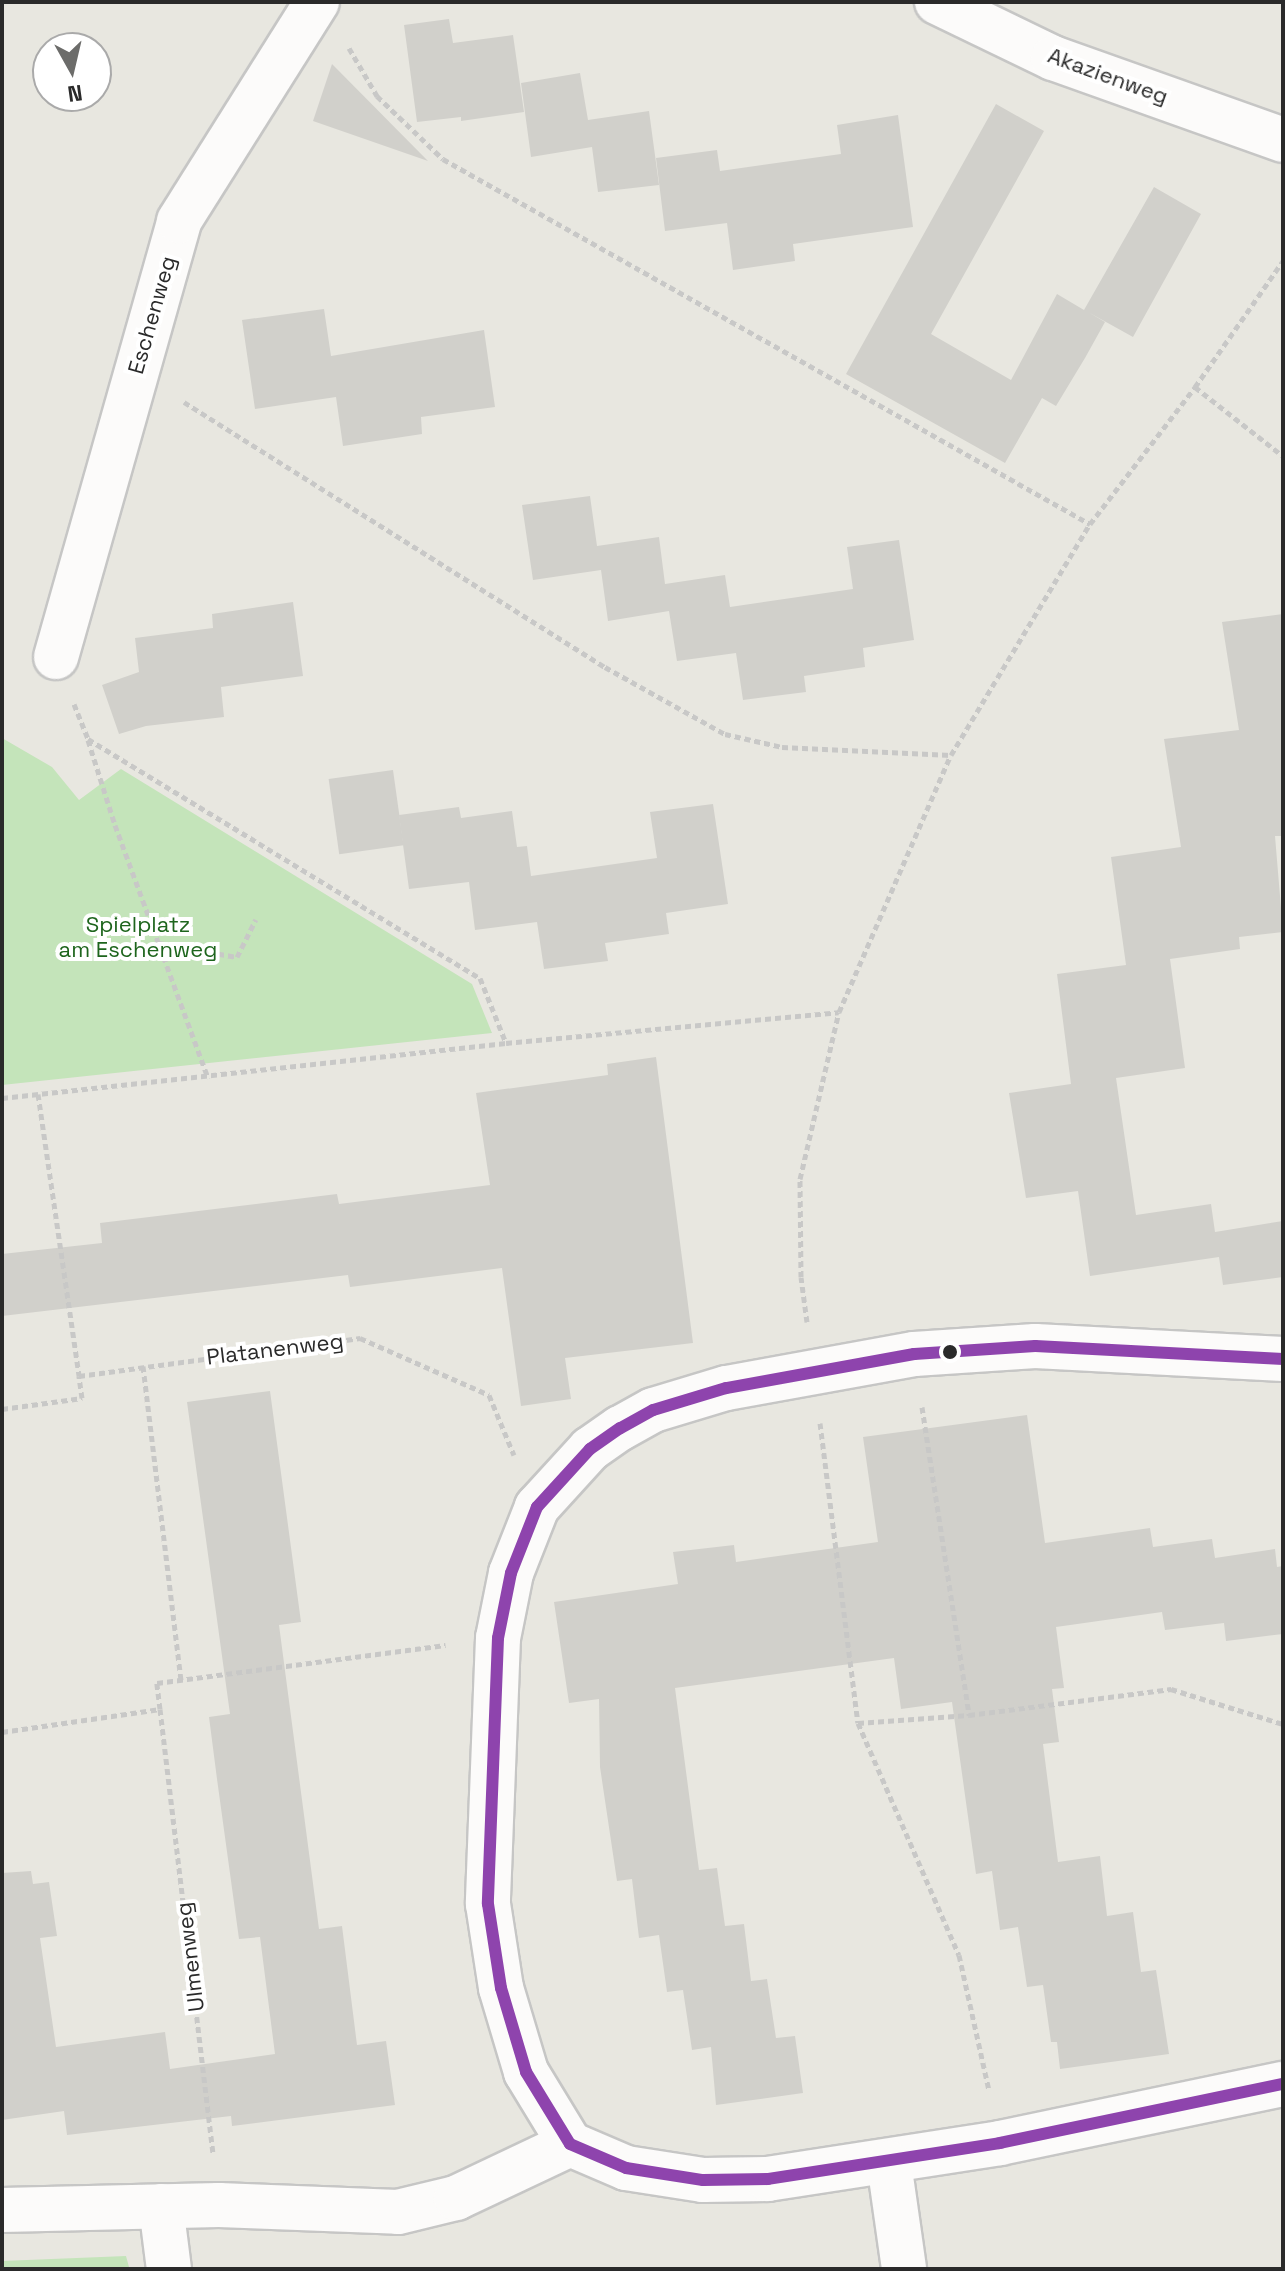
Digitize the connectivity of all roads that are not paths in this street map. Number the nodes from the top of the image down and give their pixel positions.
1 (317, 2) edge
2 (937, 2) edge
3 (1283, 140) edge
4 (56, 657) road end
5 (1283, 1359) edge
6 (1283, 2084) edge
7 (570, 2144) junction
8 (889, 2163) junction
9 (161, 2206) junction
10 (2, 2210) edge
11 (169, 2269) edge
12 (904, 2269) edge

1 - 4 street, Eschenweg
2 - 3 street, Akazienweg
5 - 7 street
6 - 8 street
7 - 8 street
7 - 9 street
8 - 12 street
9 - 10 street
9 - 11 street

